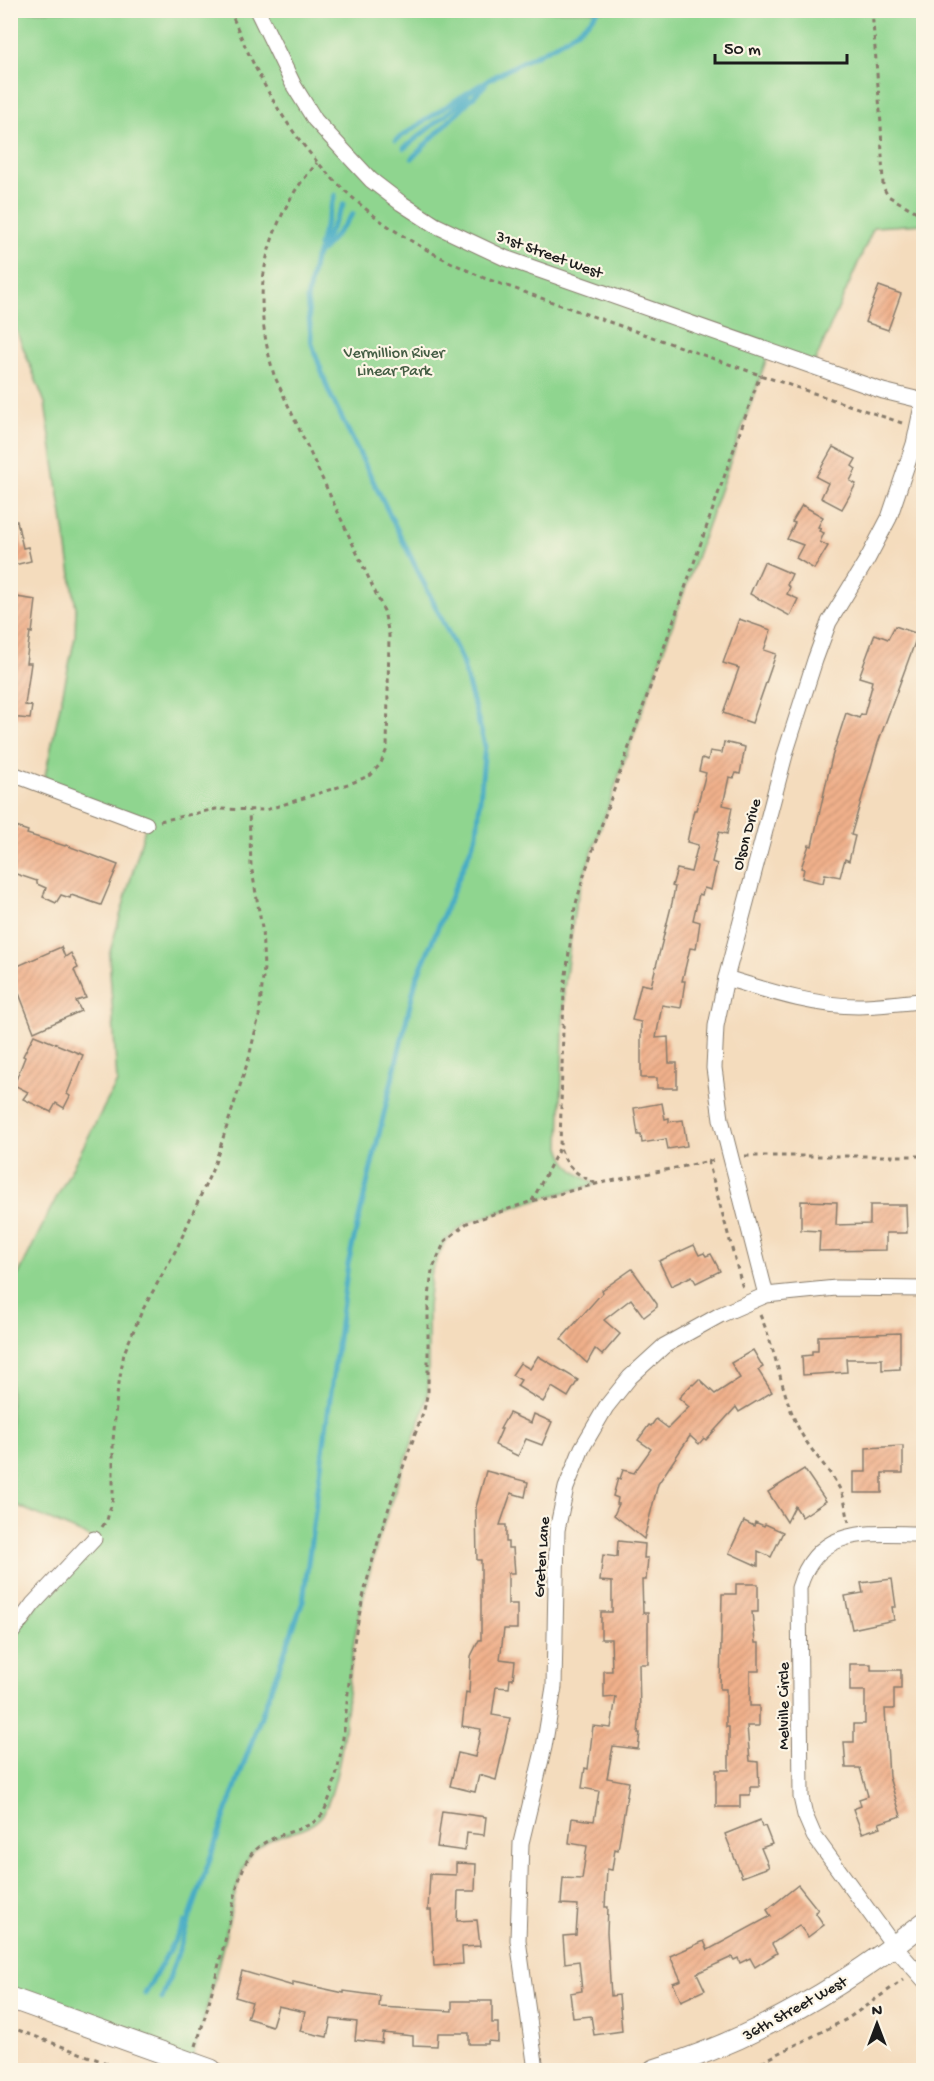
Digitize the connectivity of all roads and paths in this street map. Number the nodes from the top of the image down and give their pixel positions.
1 (257, 10) edge
2 (872, 10) edge
3 (317, 163) dead end
4 (924, 216) edge
5 (760, 375) dead end
6 (923, 401) edge
7 (10, 773) edge
8 (249, 810) junction
9 (146, 824) joint
10 (726, 978) junction
11 (924, 1001) edge
12 (560, 1148) junction
13 (730, 1156) junction
14 (924, 1156) edge
15 (708, 1161) junction
16 (596, 1184) junction
17 (532, 1202) junction
18 (924, 1289) edge
19 (759, 1298) junction
20 (924, 1534) edge
21 (852, 1535) junction
22 (94, 1539) joint
23 (11, 1631) edge
24 (924, 1923) edge
25 (894, 1946) junction
26 (919, 1975) edge
27 (10, 1998) edge
28 (10, 2027) edge
29 (191, 2064) junction
30 (125, 2070) edge
31 (211, 2070) edge
32 (536, 2070) edge
33 (654, 2070) edge
34 (746, 2070) edge

1 - 6 street, 31st Street West
2 - 4 path
3 - 8 path
5 - 12 path
6 - 10 street, Olson Drive
7 - 9 street
8 - 9 path
8 - 22 path
10 - 11 street
10 - 13 street, Olson Drive
12 - 16 path
12 - 17 path
13 - 14 path
13 - 15 path
13 - 19 street, Olson Drive
15 - 16 path
15 - 19 path
16 - 17 path
17 - 29 path
18 - 19 street, Greten Lane
19 - 21 path
19 - 32 street, Greten Lane
20 - 21 street, Melville Circle
21 - 25 street, Melville Circle
22 - 23 street
24 - 25 street, 36th Street West
25 - 26 street, Melville Circle
25 - 33 street, 36th Street West
26 - 34 path
27 - 29 street
28 - 30 path
29 - 31 street

